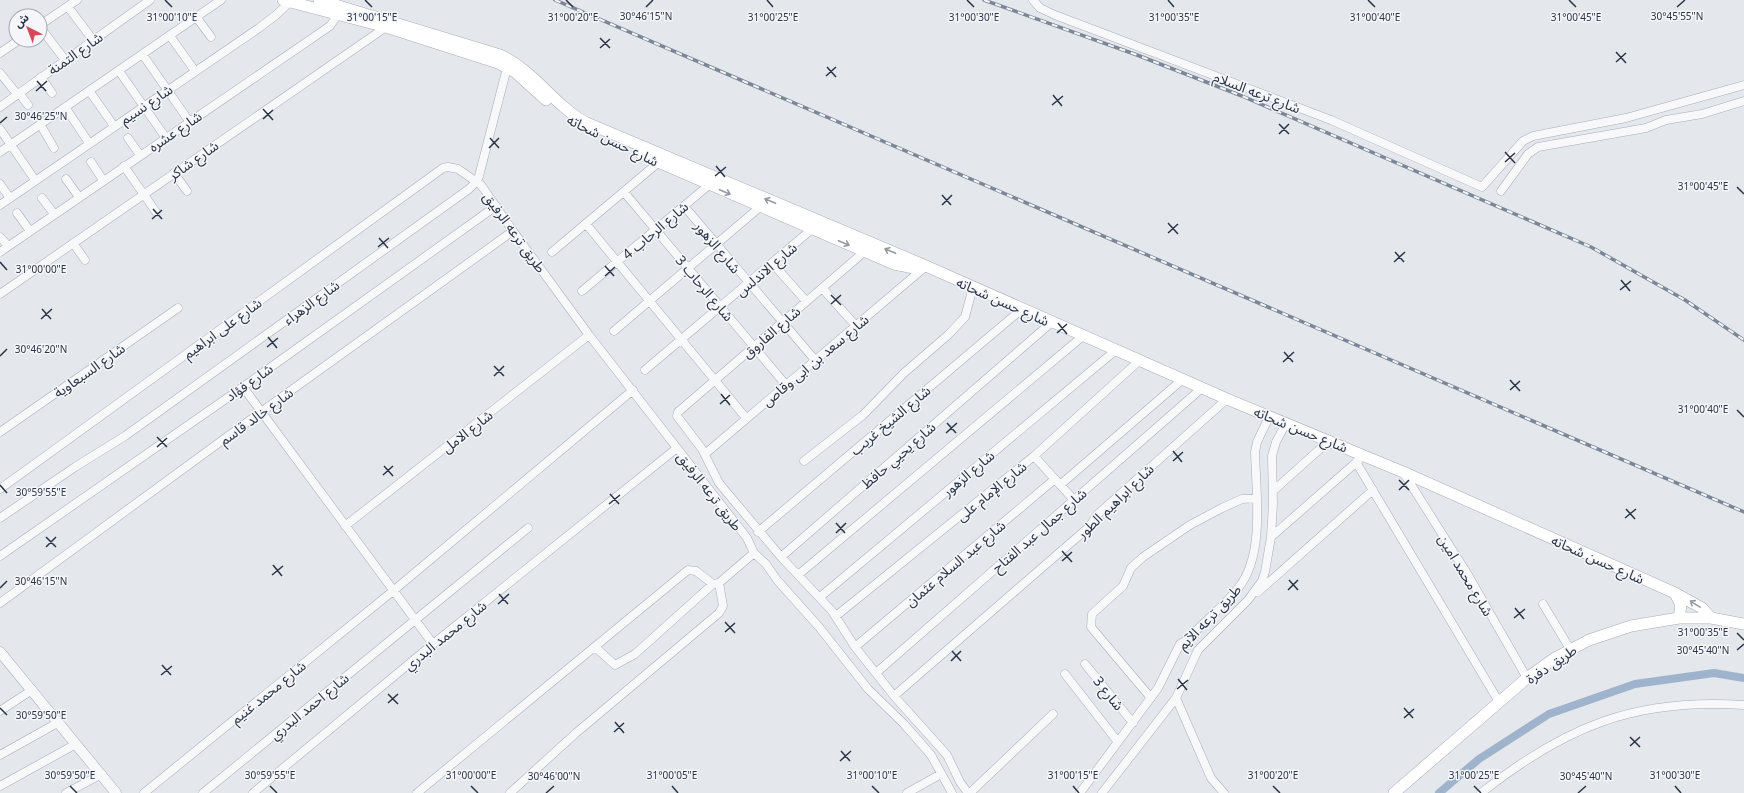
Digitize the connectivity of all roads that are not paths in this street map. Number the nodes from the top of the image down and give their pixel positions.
1 (77, 0) edge
2 (150, 0) edge
3 (221, 0) edge
4 (319, 0) edge
5 (1033, 0) edge
6 (286, 1) edge
7 (68, 6) junction
8 (341, 9) junction
9 (197, 18) junction
10 (48, 20) edge
11 (386, 27) junction
12 (170, 36) junction
13 (48, 37) edge
14 (211, 37) dead end
15 (429, 37) junction
16 (93, 40) junction
17 (143, 55) junction
18 (65, 60) junction
19 (509, 64) junction
20 (119, 71) junction
21 (195, 72) junction
22 (0, 74) edge
23 (41, 77) junction
24 (1744, 85) edge
25 (168, 89) junction
26 (90, 92) junction
27 (52, 93) dead end
28 (18, 94) junction
29 (1744, 101) edge
30 (28, 105) dead end
31 (143, 106) junction
32 (0, 107) edge
33 (65, 107) junction
34 (189, 121) junction
35 (40, 124) junction
36 (114, 126) junction
37 (0, 129) edge
38 (128, 138) dead end
39 (166, 138) junction
40 (89, 143) junction
41 (11, 145) junction
42 (54, 148) dead end
43 (0, 152) edge
44 (140, 155) junction
45 (91, 162) dead end
46 (659, 162) junction
47 (124, 166) junction
48 (174, 173) junction
49 (66, 179) dead end
50 (35, 180) junction
51 (103, 180) junction
52 (477, 181) junction
53 (0, 184) edge
54 (708, 185) junction
55 (187, 190) dead end
56 (1500, 191) dead end
57 (624, 192) junction
58 (143, 194) junction
59 (79, 197) junction
60 (10, 198) junction
61 (42, 198) dead end
62 (0, 205) edge
63 (496, 206) junction
64 (684, 206) junction
65 (760, 207) junction
66 (156, 212) dead end
67 (17, 213) dead end
68 (54, 214) junction
69 (586, 224) junction
70 (812, 229) junction
71 (656, 230) junction
72 (30, 231) junction
73 (513, 232) junction
74 (0, 237) edge
75 (73, 243) junction
76 (716, 244) junction
77 (8, 246) junction
78 (0, 252) edge
79 (552, 252) dead end
80 (864, 252) junction
81 (85, 260) dead end
82 (617, 262) junction
83 (773, 264) junction
84 (926, 266) junction
85 (688, 268) junction
86 (749, 283) junction
87 (973, 287) junction
88 (822, 288) junction
89 (582, 292) dead end
90 (0, 294) edge
91 (649, 301) junction
92 (806, 302) junction
93 (721, 307) junction
94 (178, 308) dead end
95 (1022, 309) junction
96 (782, 322) junction
97 (1052, 322) junction
98 (856, 326) junction
99 (614, 331) dead end
100 (589, 335) junction
101 (1083, 336) junction
102 (681, 340) junction
103 (754, 346) junction
104 (1116, 350) junction
105 (815, 360) junction
106 (1140, 360) junction
107 (645, 370) dead end
108 (1183, 379) junction
109 (715, 380) junction
110 (786, 385) junction
111 (243, 386) junction
112 (1202, 388) junction
113 (633, 390) junction
114 (1227, 399) junction
115 (261, 412) junction
116 (678, 412) joint
117 (1269, 417) junction
118 (746, 418) junction
119 (1286, 423) junction
120 (0, 432) edge
121 (1330, 440) junction
122 (677, 448) junction
123 (705, 454) junction
124 (1034, 456) junction
125 (1360, 459) junction
126 (804, 461) dead end
127 (1403, 472) junction
128 (1058, 482) junction
129 (0, 489) edge
130 (1373, 490) junction
131 (1273, 491) junction
132 (1256, 498) junction
133 (1074, 500) junction
134 (0, 518) edge
135 (345, 526) junction
136 (528, 528) dead end
137 (758, 532) junction
138 (1271, 537) junction
139 (754, 553) junction
140 (0, 556) edge
141 (781, 557) junction
142 (798, 575) junction
143 (716, 584) junction
144 (393, 591) junction
145 (1675, 593) junction
146 (820, 597) junction
147 (1248, 600) junction
148 (0, 603) edge
149 (1543, 604) dead end
150 (836, 616) junction
151 (1679, 618) junction
152 (1711, 618) junction
153 (415, 619) junction
154 (1744, 624) edge
155 (433, 644) junction
156 (595, 646) junction
157 (855, 647) junction
158 (1570, 649) junction
159 (0, 652) edge
160 (1085, 664) dead end
161 (876, 673) junction
162 (1065, 674) dead end
163 (1528, 678) junction
164 (32, 690) junction
165 (894, 696) junction
166 (1151, 698) junction
167 (1176, 698) junction
168 (1499, 702) junction
169 (1744, 705) edge
170 (0, 711) edge
171 (1053, 714) dead end
172 (59, 722) junction
173 (1133, 723) junction
174 (1118, 742) junction
175 (76, 744) junction
176 (0, 755) edge
177 (102, 774) junction
178 (941, 774) junction
179 (0, 786) edge
180 (66, 793) edge
181 (116, 793) edge
182 (144, 793) edge
183 (202, 793) edge
184 (253, 793) edge
185 (417, 793) edge
186 (510, 793) edge
187 (906, 793) edge
188 (952, 793) edge
189 (969, 793) edge
190 (1080, 793) edge
191 (1102, 793) edge
192 (1224, 793) edge
193 (1394, 793) edge
194 (1481, 793) edge

1 - 7 street
2 - 16 street, شارع التمنة
3 - 9 street
4 - 8 main road, شارع حسن شحاته
5 - 24 street, شارع ترعه السلام
6 - 8 main road, شارع حسن شحاته
6 - 21 street, شارع نسيم
7 - 10 street
7 - 16 street
8 - 11 main road, شارع حسن شحاته
8 - 15 main road, شارع حسن شحاته
8 - 34 street, شارع عشره
9 - 12 street
9 - 14 street
11 - 15 main road, شارع حسن شحاته
11 - 48 street, شارع شاكر
12 - 17 street
12 - 21 street
13 - 18 street
15 - 19 main road, شارع حسن شحاته
16 - 18 street, شارع التمنة
17 - 20 street
17 - 25 street
18 - 23 street, شارع التمنة
19 - 46 main road, شارع حسن شحاته
19 - 52 street
84 -> 19 main road, شارع حسن شحاته
20 - 26 street
20 - 31 street
21 - 25 street, شارع نسيم
22 - 28 street
23 - 27 street
23 - 28 street, شارع التمنة
25 - 31 street, شارع نسيم
25 - 34 street
26 - 33 street
26 - 36 street
28 - 30 street
28 - 32 street, شارع التمنة
29 - 56 street
31 - 36 street, شارع نسيم
31 - 39 street
33 - 35 street
33 - 40 street
34 - 39 street, شارع عشره
35 - 41 street
35 - 42 street
36 - 40 street, شارع نسيم
37 - 41 street
38 - 44 street
39 - 44 street, شارع عشره
40 - 50 street, شارع نسيم
41 - 43 street
41 - 50 street
44 - 47 street, شارع عشره
45 - 51 street
46 - 54 main road, شارع حسن شحاته
46 - 57 street
47 - 51 street, شارع عشره
47 - 58 street
48 - 55 street
48 - 58 street, شارع شاكر
49 - 59 street
50 - 60 street, شارع نسيم
51 - 59 street, شارع عشره
52 - 63 street, طريق ترعه الرفيق
52 - 129 street, شارع على ابراهيم
52 - 134 street, شارع الزهراء
53 - 60 street
54 - 64 street, شارع الرحاب 4
54 -> 65 main road, شارع حسن شحاته
57 - 69 street
57 - 71 street, شارع الرحاب 3
58 - 66 street
58 - 75 street, شارع شاكر
59 - 68 street, شارع عشره
60 - 62 street, شارع نسيم
61 - 68 street
63 - 73 street, طريق ترعه الرفيق
63 - 111 street, شارع فؤاد
64 - 71 street, شارع الرحاب 4
64 - 76 street, شارع الزهور
65 - 70 main road, شارع حسن شحاته
65 - 76 street
67 - 72 street
68 - 72 street, شارع عشره
69 - 79 street
69 - 82 street
70 -> 80 main road, شارع حسن شحاته
70 - 83 street, شارع الاندلس
71 - 82 street, شارع الرحاب 4
71 - 85 street, شارع الرحاب 3
72 - 77 street, شارع عشره
73 - 100 street, طريق ترعه الرفيق
73 - 115 street, شارع خالد قاسم
74 - 77 street
75 - 81 street
75 - 90 street, شارع شاكر
76 - 85 street
76 - 86 street, شارع الزهور
77 - 78 street, شارع عشره
80 - 84 main road, شارع حسن شحاته
80 - 88 street, شارع الفاروق
82 - 89 street, شارع الرحاب 4
82 - 91 street
83 - 86 street, شارع الاندلس
83 - 92 street
84 - 87 main road, شارع حسن شحاته
84 - 98 street, شارع سعد بن ابى وقاص
85 - 91 street
85 - 93 street, شارع الرحاب 3
86 - 93 street, شارع الاندلس
86 - 96 street, شارع الزهور
87 - 95 main road, شارع حسن شحاته
87 - 126 street
88 - 92 street, شارع الفاروق
88 - 98 street
91 - 99 street
91 - 102 street
92 - 96 street, شارع الفاروق
93 - 102 street, شارع الاندلس
93 - 103 street, شارع الرحاب 3
94 - 120 street, شارع السبعاوية
95 - 97 main road, شارع حسن شحاته
95 - 137 street, شارع الشيخ غريب
96 - 103 street, شارع الفاروق
96 - 105 street, شارع الزهور
97 - 101 main road, شارع حسن شحاته
97 - 141 street, شارع يحيي حافظ
98 - 105 street, شارع سعد بن ابى وقاص
100 - 113 street, طريق ترعه الرفيق
100 - 135 street, شارع الامل
101 - 104 main road, شارع حسن شحاته
101 - 142 street
102 - 107 street, شارع الاندلس
102 - 109 street
103 - 109 street, شارع الفاروق
103 - 110 street, شارع الرحاب 3
104 - 106 main road, شارع حسن شحاته
104 - 146 street, شارع الزهور
105 - 110 street, شارع سعد بن ابى وقاص
106 - 108 main road, شارع حسن شحاته
106 - 124 street, شارع الإمام على
108 - 112 main road, شارع حسن شحاته
108 - 128 street, شارع عبد السلام عثمان
109 - 116 street, شارع الفاروق
109 - 118 street
110 - 118 street, شارع سعد بن ابى وقاص
111 - 115 street
111 - 140 street, شارع فؤاد
112 - 114 main road, شارع حسن شحاته
112 - 133 street, شارع جمال عبد الفتاح
113 - 122 street, طريق ترعه الرفيق
113 - 144 street, شارع محمد غنيم
114 - 117 main road, شارع حسن شحاته
114 - 165 street, شارع ابراهيم الطور
115 - 135 street
115 - 148 street, شارع خالد قاسم
116 - 123 street, طريق ترعه الرفيق
117 - 119 main road, شارع حسن شحاته
117 - 132 street, طريق ترعه الآيم
118 - 123 street, شارع سعد بن ابى وقاص
119 - 121 main road, شارع حسن شحاته
119 - 131 street, طريق ترعه الآيم
121 - 125 main road, شارع حسن شحاته
121 - 131 street
122 - 139 street, طريق ترعه الرفيق
122 - 155 street, شارع محمد البدري
123 - 137 street, طريق ترعه الرفيق
124 - 128 street
124 - 150 street, شارع الإمام على
125 - 127 main road, شارع حسن شحاته
125 - 130 street
125 - 138 street
127 - 145 main road, شارع حسن شحاته
127 - 163 street, شارع محمد امين
128 - 133 street
128 - 157 street, شارع عبد السلام عثمان
130 - 147 street
130 - 168 street
131 - 138 street, طريق ترعه الآيم
132 - 166 street, طريق ترعه الآيم
132 - 166 street
133 - 161 street, شارع جمال عبد الفتاح
135 - 144 street
136 - 153 street, شارع احمد البدري
137 - 141 street, طريق ترعه الرفيق
138 - 147 street, طريق ترعه الآيم
139 - 143 street
139 - 178 street, طريق ترعه الرفيق
141 - 142 street, طريق ترعه الرفيق
142 - 146 street, طريق ترعه الرفيق
143 - 156 street
143 - 156 street
143 - 186 street
144 - 153 street
144 - 182 street, شارع محمد غنيم
145 - 151 main road
152 -> 145 main road, شارع حسن شحاته
146 - 150 street, طريق ترعه الرفيق
147 - 167 street, طريق ترعه الآيم
149 - 158 street
150 - 157 street, طريق ترعه الرفيق
151 - 152 main road, طريق دفرة
151 - 158 main road, طريق دفرة
152 - 154 main road, طريق دفرة
153 - 155 street
153 - 183 street, شارع احمد البدري
155 - 184 street, شارع محمد البدري
156 - 185 street
157 - 161 street, طريق ترعه الرفيق
158 - 163 main road, طريق دفرة
159 - 164 street
160 - 173 street, شارع 3
161 - 165 street, طريق ترعه الرفيق
162 - 174 street
163 - 168 main road, طريق دفرة
164 - 170 street
164 - 172 street
165 - 189 street, طريق ترعه الرفيق
166 - 173 street, طريق ترعه الآيم
167 - 191 street, طريق ترعه الآيم
167 - 192 street
168 - 193 main road, طريق دفرة
169 - 194 street
171 - 189 street
172 - 175 street
172 - 176 street
173 - 174 street, طريق ترعه الآيم
174 - 190 street, طريق ترعه الآيم
175 - 177 street
175 - 179 street
177 - 180 street
177 - 181 street
178 - 187 street
178 - 188 street, طريق ترعه الرفيق

